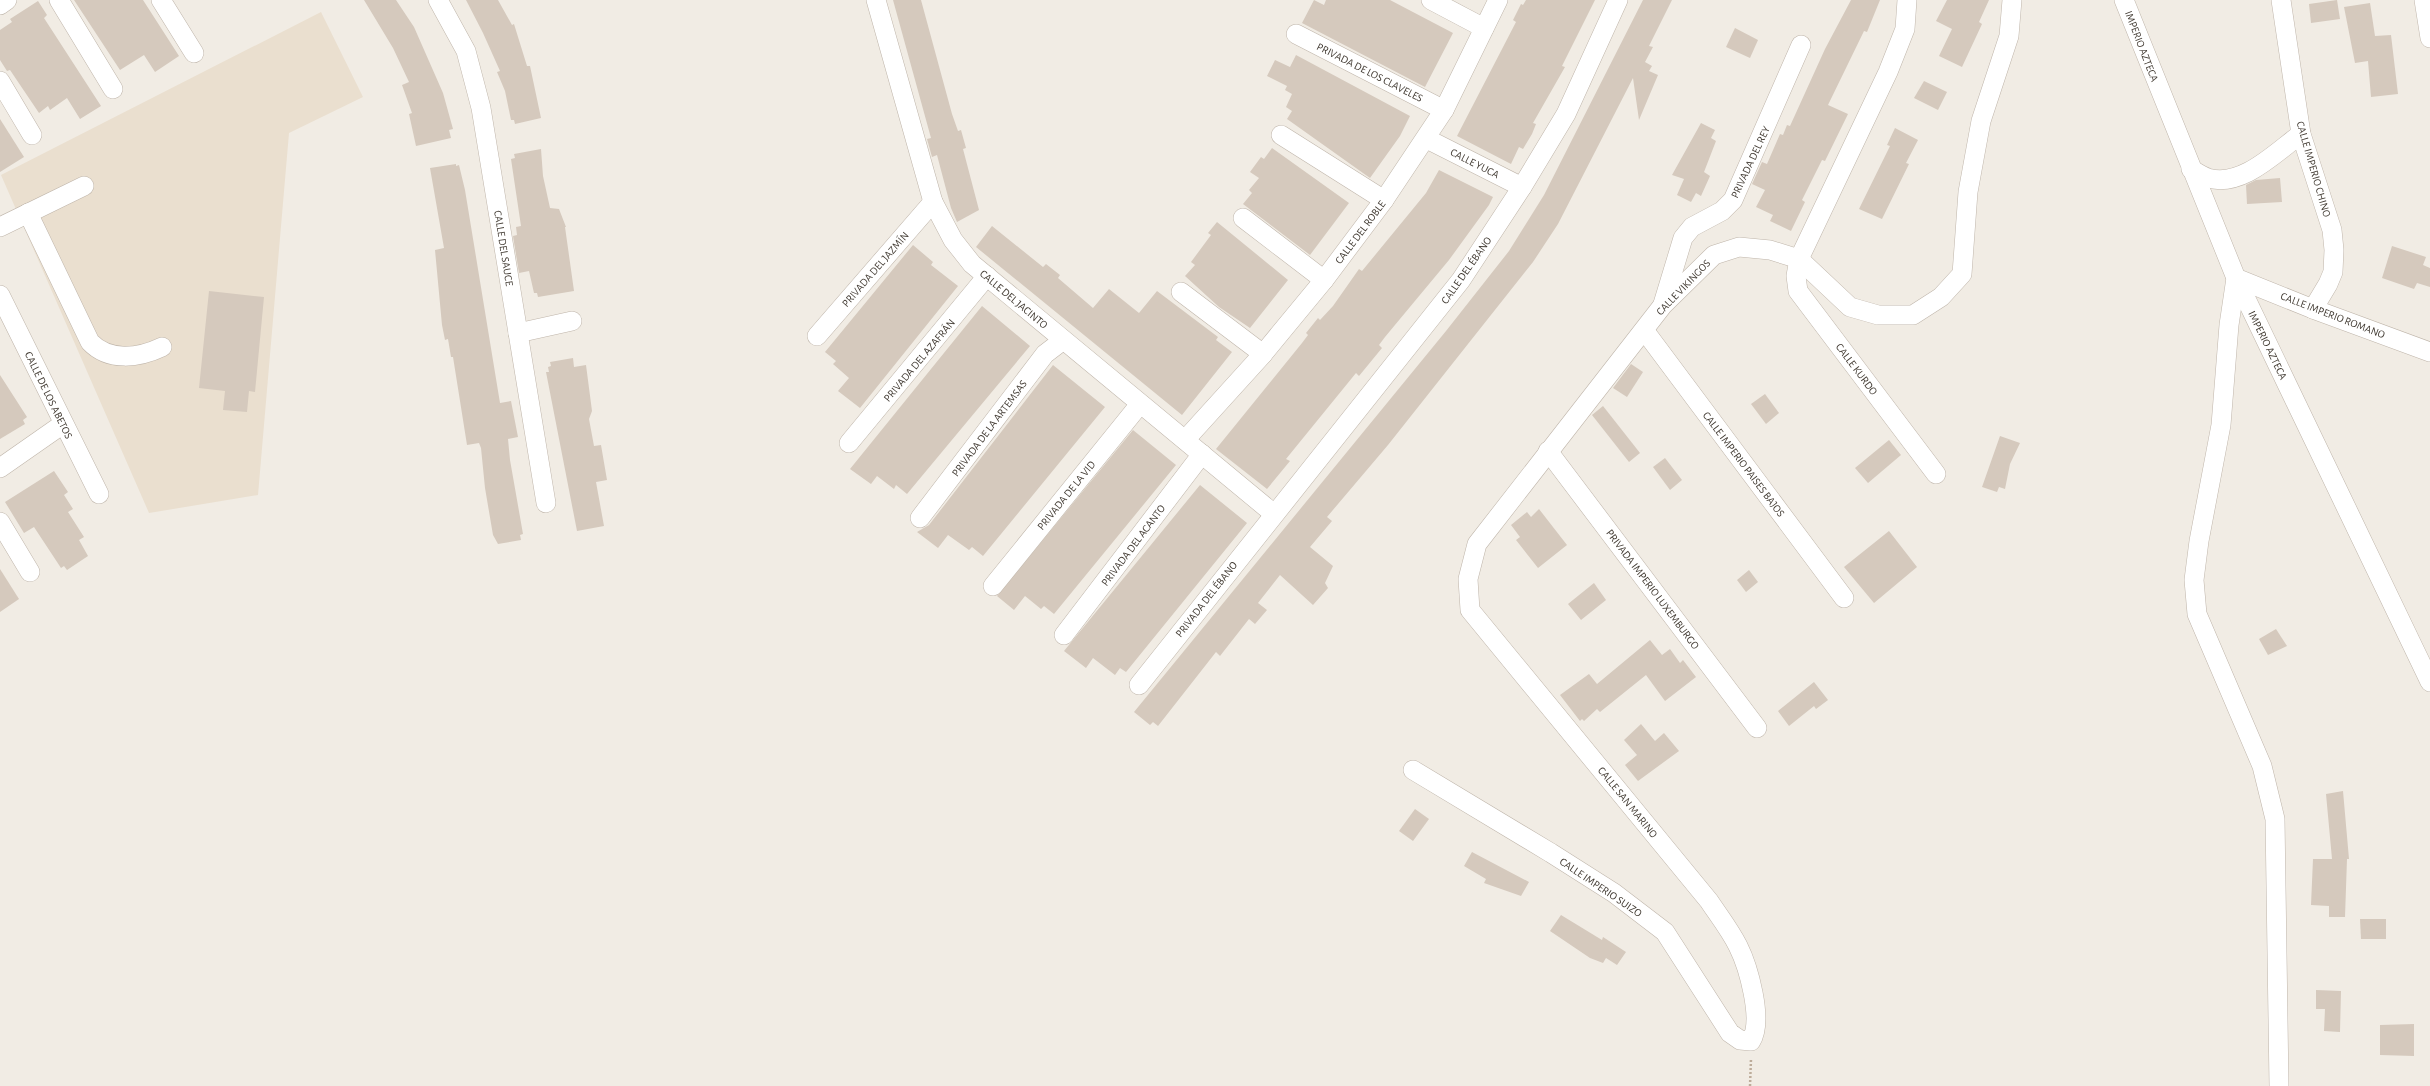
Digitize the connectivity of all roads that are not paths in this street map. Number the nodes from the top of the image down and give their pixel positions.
1 (7, 0) edge
2 (59, 0) edge
3 (161, 0) edge
4 (438, 0) edge
5 (876, 0) edge
6 (1431, 0) edge
7 (1498, 0) edge
8 (1618, 0) edge
9 (1907, 0) edge
10 (2012, 0) edge
11 (2124, 0) edge
12 (2281, 0) edge
13 (2424, 0) edge
14 (0, 4) edge
15 (1484, 28) junction
16 (1296, 34) dead end
17 (2430, 38) edge
18 (1801, 45) dead end
19 (194, 53) dead end
20 (0, 81) edge
21 (113, 89) dead end
22 (1444, 110) junction
23 (2302, 134) junction
24 (32, 135) dead end
25 (1281, 135) dead end
26 (1427, 139) junction
27 (2191, 169) junction
28 (84, 186) dead end
29 (1522, 187) junction
30 (1384, 200) junction
31 (933, 202) junction
32 (28, 213) junction
33 (1243, 218) dead end
34 (0, 227) edge
35 (1799, 259) junction
36 (987, 276) junction
37 (2236, 278) junction
38 (1324, 280) junction
39 (1181, 292) dead end
40 (0, 295) edge
41 (1662, 305) junction
42 (2313, 309) junction
43 (572, 321) dead end
44 (1644, 330) junction
45 (518, 333) junction
46 (817, 336) dead end
47 (1062, 341) junction
48 (162, 347) dead end
49 (2430, 352) edge
50 (1263, 354) junction
51 (1140, 404) junction
52 (63, 424) junction
53 (1185, 440) junction
54 (849, 443) dead end
55 (1548, 450) junction
56 (1202, 454) junction
57 (0, 468) edge
58 (1936, 474) dead end
59 (100, 494) dead end
60 (546, 503) dead end
61 (1274, 514) junction
62 (920, 518) dead end
63 (0, 522) edge
64 (30, 572) dead end
65 (1468, 579) joint
66 (993, 586) dead end
67 (1844, 598) dead end
68 (1064, 635) dead end
69 (2430, 682) edge
70 (1139, 685) dead end
71 (1757, 728) dead end
72 (1413, 770) dead end
73 (1751, 1041) joint
74 (2279, 1086) edge

1 - 14 street
2 - 21 street
3 - 19 street
4 - 45 street, CALLE DEL SAUCE
5 - 31 street, CALLE DEL JACINTO
6 - 15 street
7 - 15 street, CALLE DEL ROBLE
8 - 29 street, CALLE DEL ÉBANO
9 - 35 street
10 - 35 street
11 - 27 street, IMPERIO AZTECA
12 - 23 street, CALLE IMPERIO CHINO
13 - 17 street
15 - 22 street, CALLE DEL ROBLE
16 - 22 street, PRIVADA DE LOS CLAVELES
18 - 41 street, PRIVADA DEL REY
20 - 24 street
22 - 26 street, CALLE DEL ROBLE
23 - 27 street
23 - 42 street, CALLE IMPERIO CHINO
25 - 30 street
26 - 29 street, CALLE YUCA
26 - 30 street, CALLE DEL ROBLE
27 - 37 street, IMPERIO AZTECA
28 - 32 street
29 - 61 street, CALLE DEL ÉBANO
30 - 38 street, CALLE DEL ROBLE
31 - 36 street, CALLE DEL JACINTO
31 - 46 street, PRIVADA DEL JAZMÍN
32 - 34 street
32 - 48 street
33 - 38 street
35 - 41 street, CALLE VIKINGOS
35 - 58 street, CALLE KURDO
36 - 47 street, CALLE DEL JACINTO
36 - 54 street, PRIVADA DEL AZAFRÁN
37 - 42 street, CALLE IMPERIO ROMANO
37 - 69 street, IMPERIO AZTECA
37 - 74 street
38 - 50 street, CALLE DEL ROBLE
39 - 50 street
40 - 52 street, CALLE DE LOS ABETOS
41 - 44 street, CALLE VIKINGOS
42 - 49 street, CALLE IMPERIO ROMANO
43 - 45 street
44 - 55 street, CALLE VIKINGOS
44 - 67 street, CALLE IMPERIO PAISES BAJOS
45 - 60 street, CALLE DEL SAUCE
47 - 51 street, CALLE DEL JACINTO
47 - 62 street, PRIVADA DE LA ARTEMSAS
50 - 53 street, CALLE DEL ROBLE
51 - 53 street, CALLE DEL JACINTO
51 - 66 street, PRIVADA DE LA VID
52 - 57 street
52 - 59 street, CALLE DE LOS ABETOS
53 - 56 street, CALLE DEL JACINTO
55 - 65 street, CALLE VIKINGOS
55 - 71 street, PRIVADA IMPERIO LUXEMBURGO
56 - 61 street, CALLE DEL JACINTO
56 - 68 street, PRIVADA DEL ACANTO
61 - 70 street, PRIVADA DEL ÉBANO
63 - 64 street
65 - 73 street, CALLE SAN MARINO
72 - 73 street, CALLE IMPERIO SUIZO

